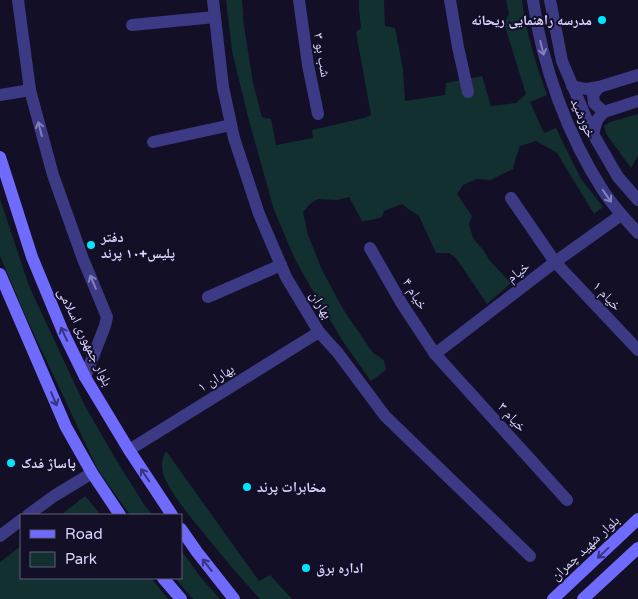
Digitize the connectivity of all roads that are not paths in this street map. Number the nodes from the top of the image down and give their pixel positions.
1 (18, 0) edge
2 (213, 0) edge
3 (299, 0) edge
4 (450, 0) edge
5 (532, 0) edge
6 (550, 0) edge
7 (215, 17) junction
8 (132, 25) dead end
9 (638, 75) edge
10 (572, 86) junction
11 (598, 87) junction
12 (30, 90) junction
13 (468, 92) dead end
14 (0, 95) edge
15 (638, 101) edge
16 (604, 112) junction
17 (318, 114) dead end
18 (231, 125) junction
19 (593, 134) junction
20 (153, 142) dead end
21 (0, 158) edge
22 (511, 198) dead end
23 (638, 200) edge
24 (621, 215) junction
25 (638, 233) edge
26 (370, 248) dead end
27 (555, 262) junction
28 (281, 265) junction
29 (0, 274) edge
30 (208, 297) dead end
31 (319, 332) junction
32 (638, 350) edge
33 (436, 354) junction
34 (85, 377) junction
35 (129, 450) junction
36 (92, 473) junction
37 (567, 500) dead end
38 (29, 514) edge
39 (119, 514) edge
40 (171, 514) edge
41 (638, 519) edge
42 (20, 521) edge
43 (182, 530) edge
44 (0, 536) edge
45 (638, 548) edge
46 (530, 556) dead end
47 (164, 579) edge
48 (181, 599) edge
49 (234, 599) edge
50 (553, 599) edge
51 (583, 599) edge

1 - 12 street
2 - 7 street, بهاران
3 - 17 street, شب بو ۳
4 - 13 street
5 -> 24 street, خورشید
6 - 10 street, خورشید
7 - 8 street
7 - 18 street, بهاران
9 - 11 street
10 - 11 street
10 - 19 street, خورشید
11 - 16 street
12 - 14 street
34 -> 12 street
15 - 16 street
16 - 19 street
18 - 20 street
18 - 28 street, بهاران
19 - 23 street, خورشید
34 -> 21 main road, بلوار جمهوری اسلامی
22 - 27 street, خیام ۱
24 - 25 street, خورشید
24 - 27 street, خیام
26 - 33 street, خیام ۴
27 - 32 street, خیام ۱
27 - 33 street, خیام
28 - 30 street
28 - 31 street, بهاران
29 -> 36 main road
31 - 35 street, بهاران ۱
31 - 46 street, بهاران
33 - 37 street, خیام ۳
34 - 35 main road, بلوار جمهوری اسلامی
40 -> 35 main road, بلوار جمهوری اسلامی
36 - 38 street
36 - 39 main road
41 -> 50 main road, بلوار شهید چمران
42 - 44 street
49 -> 43 main road
45 - 51 main road
47 - 48 main road

